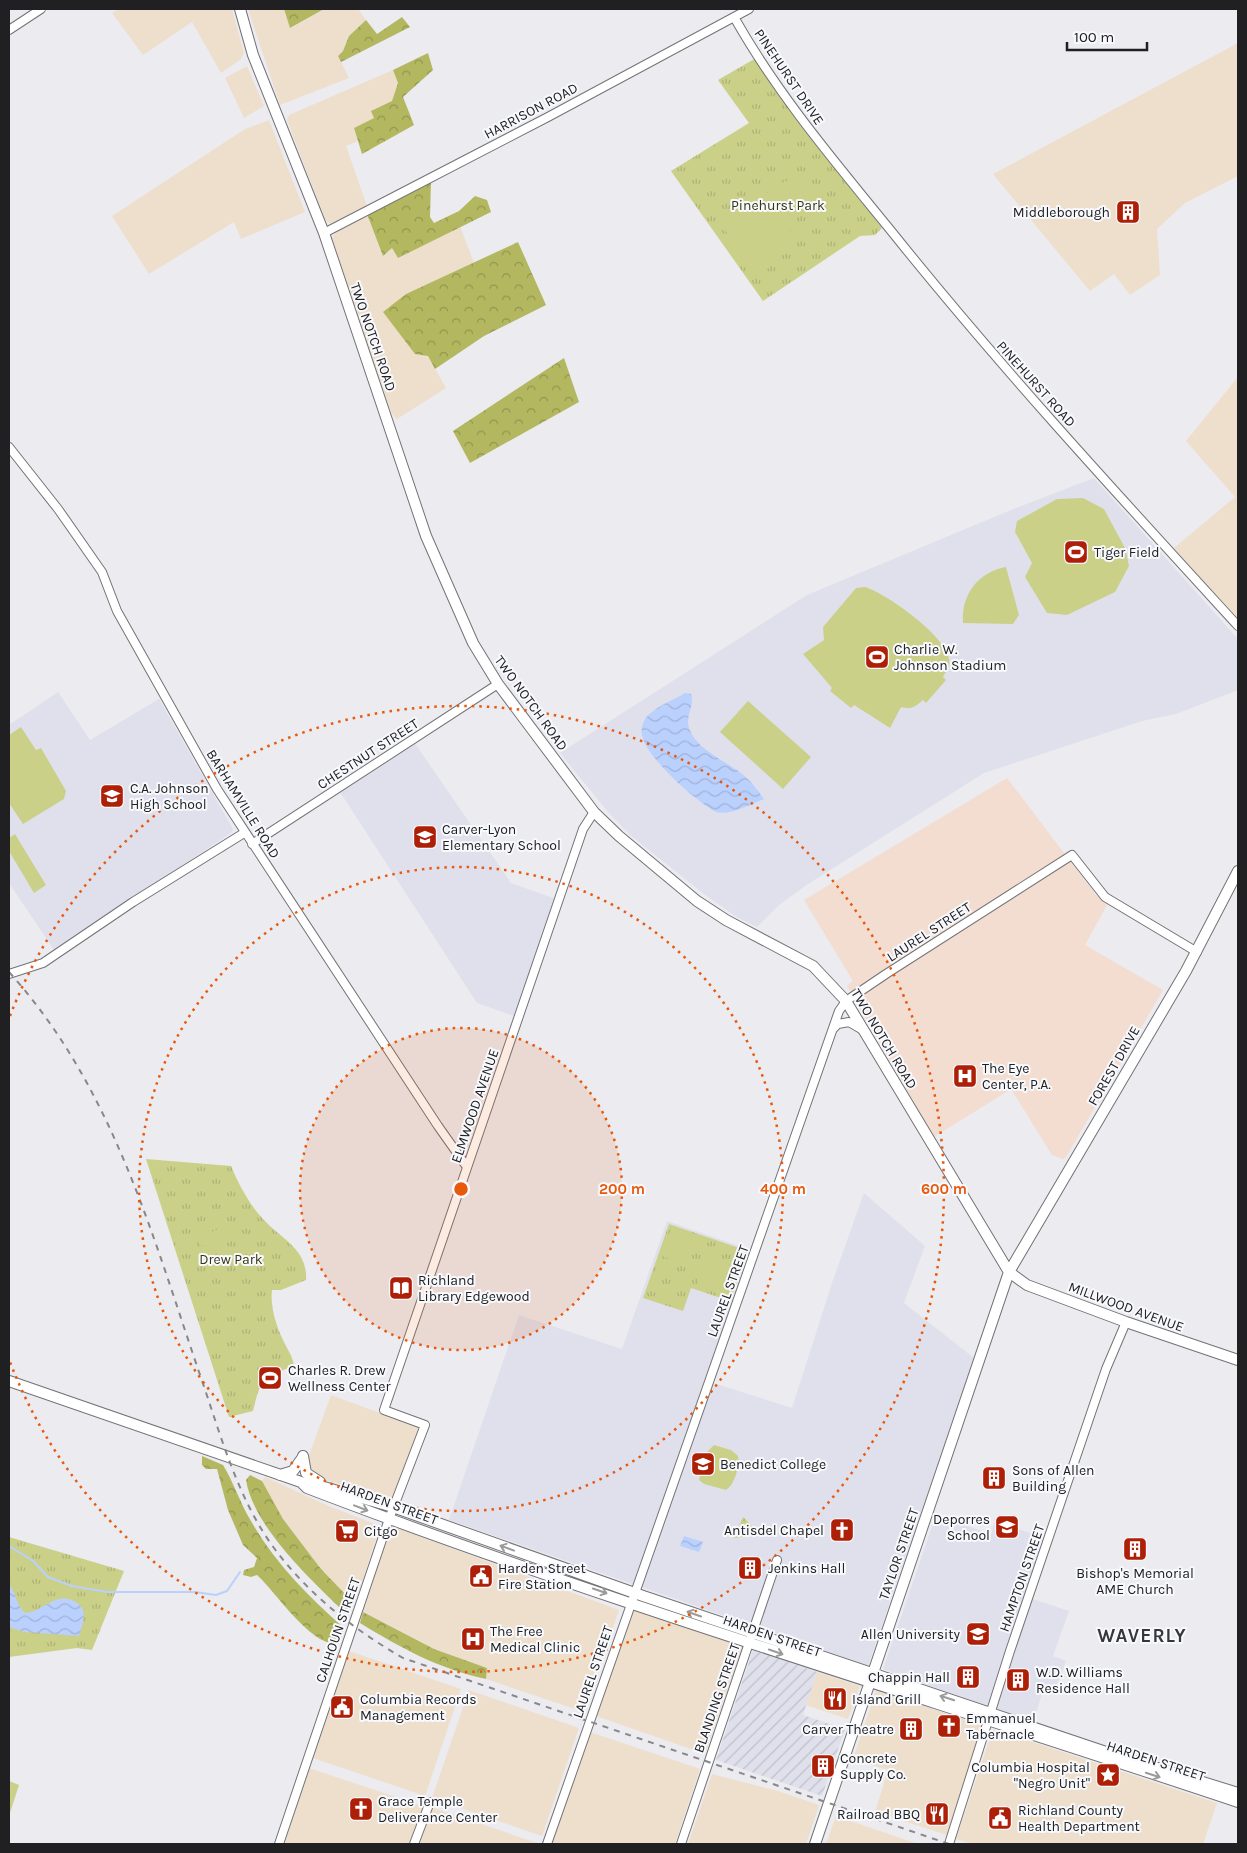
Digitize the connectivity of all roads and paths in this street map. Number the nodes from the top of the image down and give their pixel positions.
1 (41, 9) edge
2 (240, 9) edge
3 (749, 9) edge
4 (734, 17) junction
5 (9, 30) edge
6 (825, 151) joint
7 (324, 233) junction
8 (9, 447) edge
9 (1238, 626) edge
10 (498, 684) junction
11 (594, 812) junction
12 (244, 833) junction
13 (252, 844) junction
14 (1238, 870) edge
15 (1197, 952) junction
16 (10, 974) edge
17 (846, 1001) junction
18 (833, 1029) junction
19 (866, 1034) junction
20 (467, 1167) junction
21 (1009, 1272) junction
22 (1126, 1322) junction
23 (1238, 1360) edge
24 (9, 1381) edge
25 (425, 1425) joint
26 (280, 1475) junction
27 (301, 1482) junction
28 (334, 1489) junction
29 (393, 1507) junction
30 (389, 1518) junction
31 (778, 1560) dead end
32 (633, 1598) junction
33 (751, 1638) junction
34 (871, 1679) junction
35 (990, 1716) junction
36 (1238, 1792) edge
37 (430, 1802) dead end
38 (1238, 1802) edge
39 (279, 1844) edge
40 (414, 1844) edge
41 (548, 1844) edge
42 (681, 1844) edge
43 (815, 1844) edge
44 (949, 1844) edge

1 - 5 street
2 - 7 main road, TWO NOTCH ROAD
3 - 4 street, HARRISON ROAD
4 - 6 street, PINEHURST DRIVE
4 - 7 street, HARRISON ROAD
6 - 9 street, PINEHURST ROAD
7 - 10 main road, TWO NOTCH ROAD
8 - 12 street, BARHAMVILLE ROAD
10 - 11 main road, TWO NOTCH ROAD
10 - 13 street, CHESTNUT STREET
11 - 17 main road, TWO NOTCH ROAD
11 - 20 street, ELMWOOD AVENUE
12 - 13 street, BARHAMVILLE ROAD
12 - 16 street
13 - 20 street, BARHAMVILLE ROAD
14 - 15 main road, FOREST DRIVE
15 - 17 street, LAUREL STREET
15 - 21 main road, FOREST DRIVE
17 - 18 street, LAUREL STREET
17 - 19 main road, TWO NOTCH ROAD
18 - 19 street
18 - 32 street, LAUREL STREET
19 - 21 main road, TWO NOTCH ROAD
20 - 25 street, ELMWOOD AVENUE
21 - 22 main road, MILLWOOD AVENUE
21 - 34 main road, TAYLOR STREET
22 - 23 main road, MILLWOOD AVENUE
22 - 35 street, HAMPTON STREET
24 - 26 main road, HARDEN STREET
25 - 29 street, CALHOUN STREET
26 - 27 main road, HARDEN STREET
26 - 28 main road
27 - 28 main road, HARDEN STREET
27 -> 30 main road, HARDEN STREET
28 - 29 main road, HARDEN STREET
29 - 30 street, CALHOUN STREET
32 -> 29 main road, HARDEN STREET
30 -> 32 main road, HARDEN STREET
30 - 39 street, CALHOUN STREET
31 - 33 street, BLANDING STREET
32 - 33 main road, HARDEN STREET
32 - 41 street, LAUREL STREET
33 - 34 main road, HARDEN STREET
33 - 42 street, BLANDING STREET
34 - 35 main road, HARDEN STREET
34 - 43 main road, TAYLOR STREET
35 - 36 main road, HARDEN STREET
35 -> 38 main road, HARDEN STREET
35 - 44 street, HAMPTON STREET
37 - 40 street

